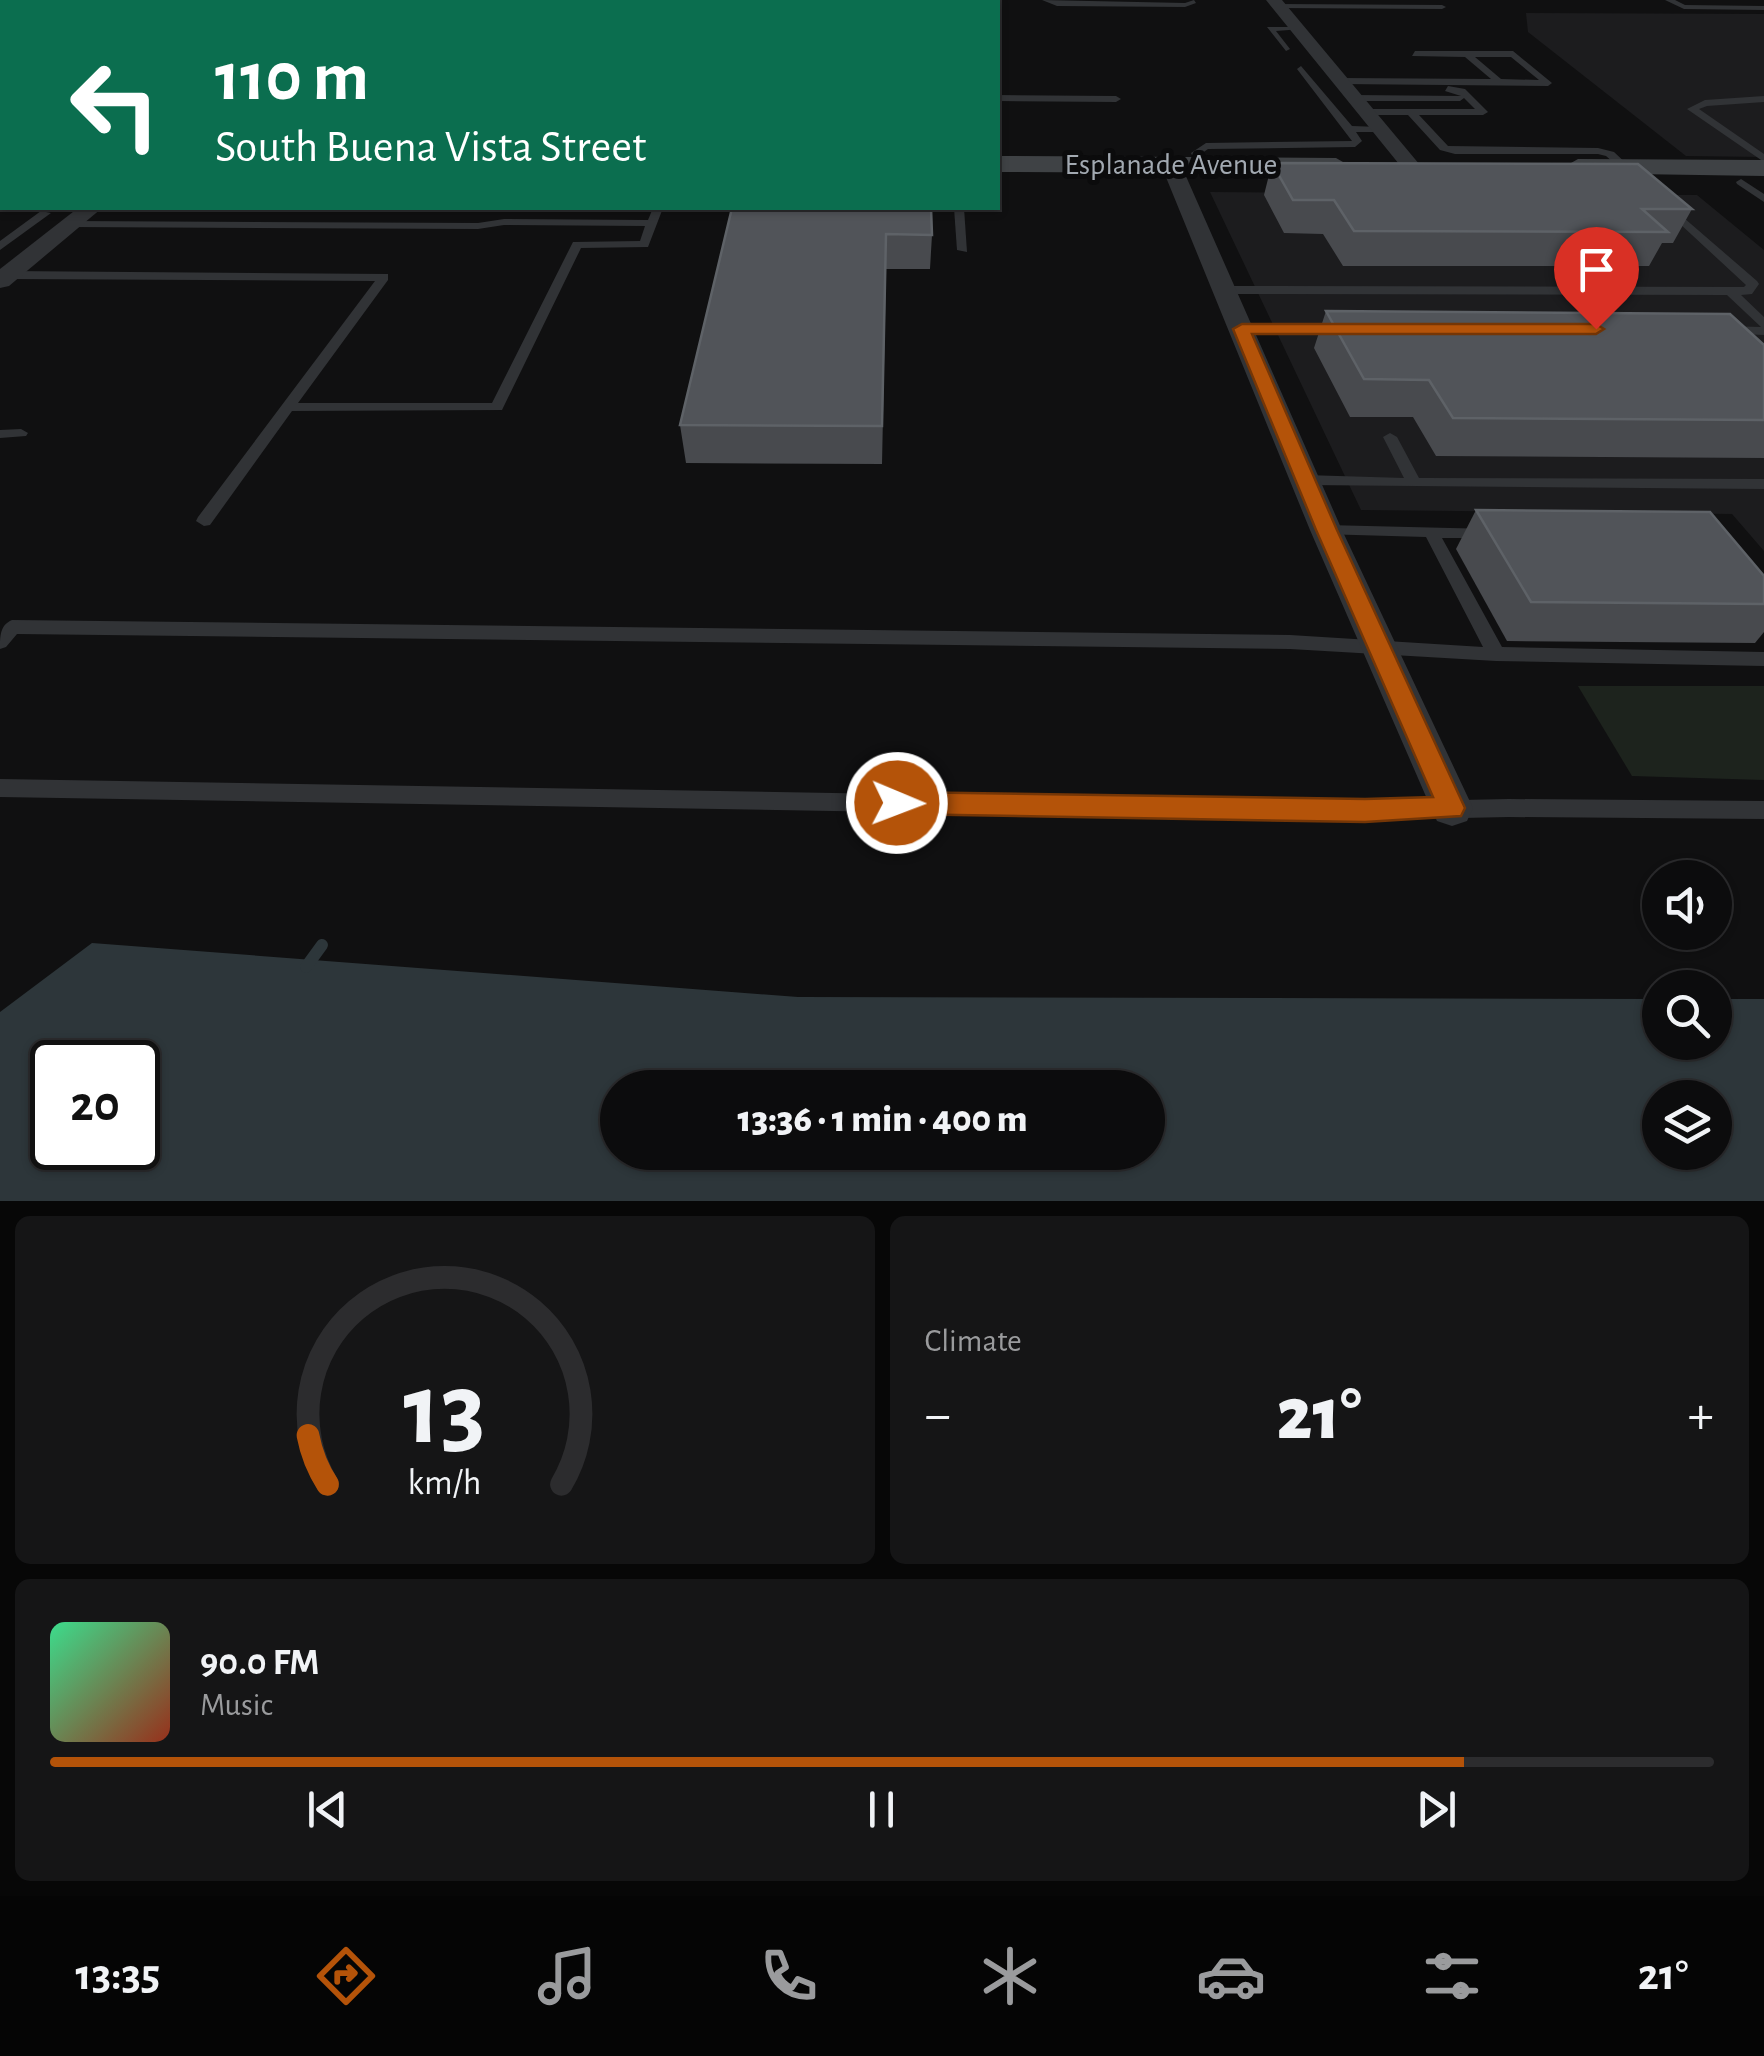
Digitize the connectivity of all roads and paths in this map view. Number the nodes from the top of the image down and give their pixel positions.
1 (1046, 0) edge
2 (1190, 0) edge
3 (1669, 0) edge
4 (1277, 3) edge
5 (1442, 7) dead end
6 (1764, 8) edge
7 (1298, 29) junction
8 (1286, 49) dead end
9 (1415, 54) dead end
10 (1467, 54) junction
11 (1302, 69) dead end
12 (1498, 82) junction
13 (1401, 85) junction
14 (1359, 95) junction
15 (1000, 98) edge
16 (1470, 98) junction
17 (1116, 99) dead end
18 (1764, 99) edge
19 (1411, 112) junction
20 (1349, 129) junction
21 (1380, 130) junction
22 (1336, 144) junction
23 (1346, 156) dead end
24 (1494, 159) junction
25 (1764, 159) edge
26 (1000, 164) edge
27 (1184, 170) junction
28 (1406, 178) junction
29 (1000, 179) edge
30 (1560, 181) edge
31 (1758, 183) edge
32 (1663, 202) edge
33 (49, 210) edge
34 (148, 210) edge
35 (330, 210) edge
36 (507, 210) edge
37 (657, 210) edge
38 (959, 210) edge
39 (81, 215) edge
40 (652, 223) junction
41 (130, 224) junction
42 (498, 224) junction
43 (317, 225) junction
44 (0, 249) edge
45 (963, 250) dead end
46 (35, 252) junction
47 (4, 278) edge
48 (1225, 290) junction
49 (1730, 292) junction
50 (1764, 327) edge
51 (1242, 329) junction
52 (1362, 329) edge
53 (1709, 330) edge
54 (288, 407) junction
55 (0, 434) edge
56 (21, 434) dead end
57 (1390, 437) dead end
58 (1305, 480) junction
59 (1414, 483) junction
60 (1756, 484) edge
61 (1764, 503) edge
62 (204, 521) dead end
63 (1326, 530) junction
64 (1432, 532) junction
65 (1506, 533) edge
66 (0, 642) edge
67 (1378, 644) junction
68 (1496, 654) junction
69 (1764, 659) edge
70 (0, 788) edge
71 (1452, 808) junction
72 (1764, 810) edge

1 - 2 lane
3 - 6 lane
4 - 5 lane
4 - 7 street
7 - 8 lane
7 - 14 street
9 - 10 lane
10 - 12 lane
10 - 12 lane
11 - 20 lane
12 - 13 lane
13 - 14 lane
13 - 14 lane
13 - 16 lane
14 - 16 lane
14 - 19 lane
14 - 21 street
15 - 17 lane
16 - 19 lane
18 - 25 lane
19 - 24 lane
20 - 21 lane
20 - 22 lane
21 - 28 street
22 - 23 lane
22 - 27 lane
24 - 28 main road, Esplanade Avenue
24 - 31 main road, Esplanade Avenue
26 - 27 main road, Esplanade Avenue
27 - 28 main road, Esplanade Avenue
27 - 28 main road, Esplanade Avenue
27 - 29 main road, Esplanade Avenue
27 - 48 street
30 - 31 main road, Esplanade Avenue
32 - 49 lane
33 - 39 lane
33 - 44 lane
34 - 41 lane
35 - 43 lane
36 - 42 lane
37 - 40 lane
38 - 45 lane
39 - 41 lane
39 - 46 street
40 - 42 lane
40 - 54 lane
41 - 43 lane
42 - 43 lane
44 - 46 lane
46 - 47 street
47 - 54 lane
48 - 49 lane
48 - 51 street
49 - 50 lane
50 - 53 lane
51 - 52 lane
51 - 58 street
54 - 62 lane
55 - 56 lane
57 - 59 lane
58 - 59 lane
58 - 63 street
59 - 60 lane
60 - 61 lane
63 - 64 lane
63 - 67 street
64 - 65 lane
64 - 68 lane
66 - 67 lane
67 - 68 lane
67 - 71 street
68 - 69 lane
70 - 71 lane
71 - 72 lane

